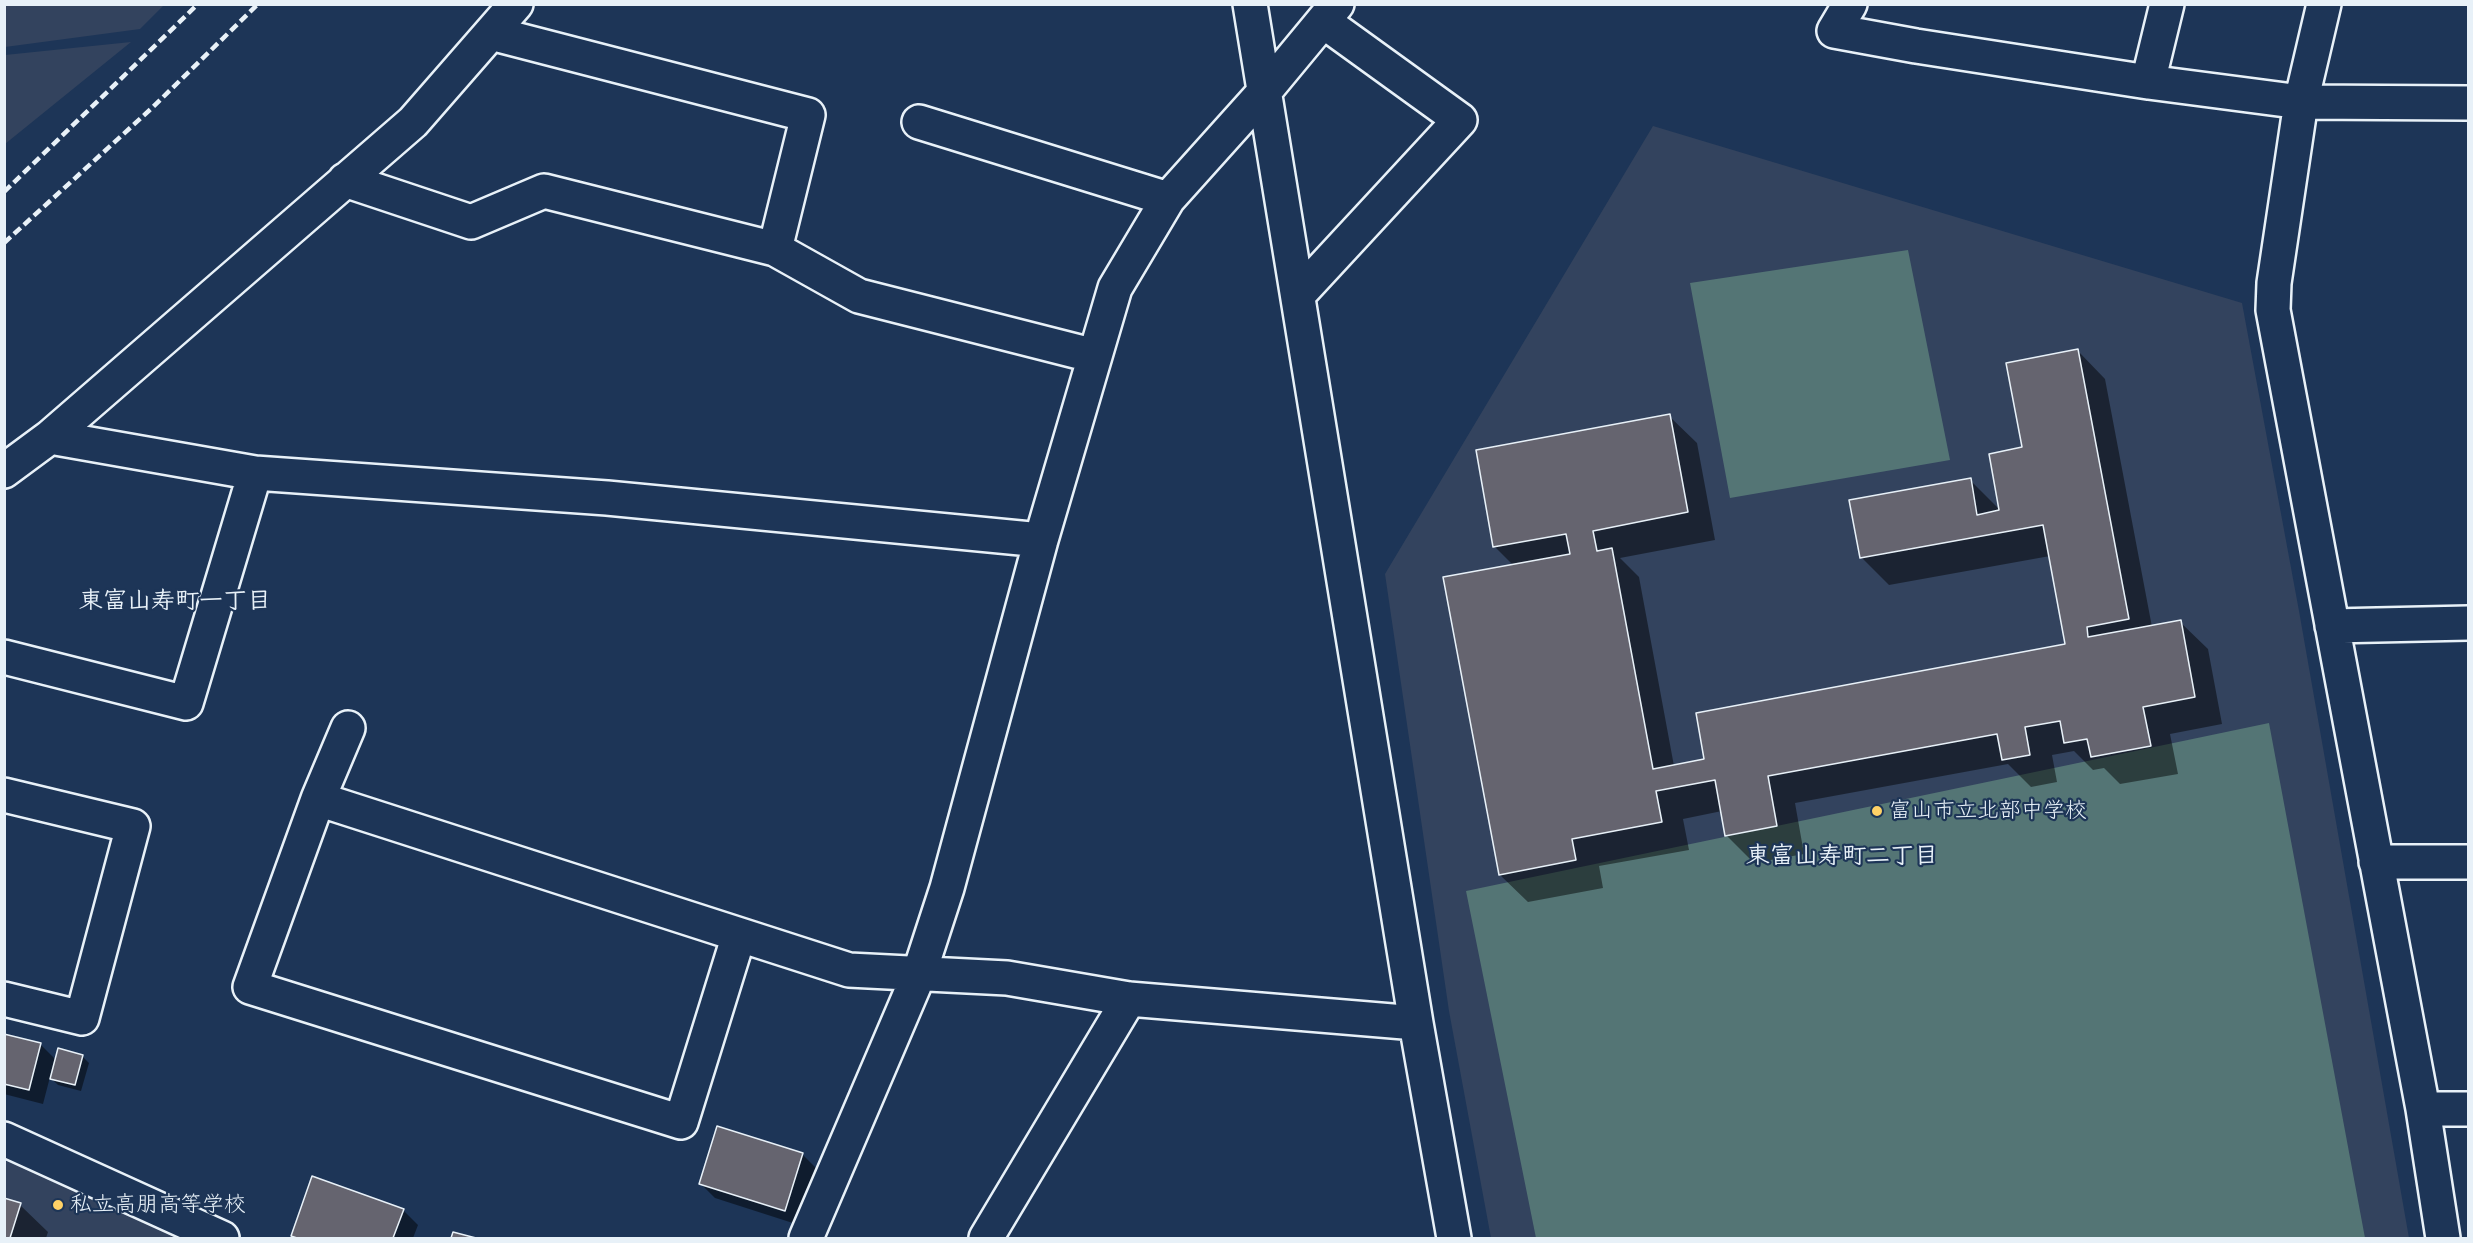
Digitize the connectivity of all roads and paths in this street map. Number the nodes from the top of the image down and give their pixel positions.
1 (516, 4) edge
2 (1850, 4) edge
3 (2166, 4) edge
4 (2324, 4) edge
5 (1247, 6) edge
6 (1330, 13) edge
7 (491, 33) junction
8 (2148, 82) junction
9 (1265, 91) junction
10 (2301, 102) junction
11 (2469, 103) edge
12 (919, 122) dead end
13 (345, 180) junction
14 (1168, 199) junction
15 (775, 249) junction
16 (1298, 295) junction
17 (1095, 356) junction
18 (50, 437) junction
19 (4, 471) edge
20 (255, 473) junction
21 (1041, 540) junction
22 (2469, 623) edge
23 (2332, 626) junction
24 (4, 657) edge
25 (348, 728) dead end
26 (4, 795) edge
27 (318, 799) junction
28 (2376, 862) junction
29 (2469, 862) edge
30 (739, 935) junction
31 (920, 974) junction
32 (4, 999) edge
33 (1129, 999) junction
34 (1416, 1023) junction
35 (2423, 1109) junction
36 (2469, 1110) edge
37 (4, 1139) edge
38 (222, 1239) edge
39 (806, 1239) edge
40 (986, 1239) edge
41 (1454, 1239) edge
42 (2443, 1239) edge

1 - 7 street
2 - 8 street
3 - 8 street
4 - 10 street
5 - 9 street
6 - 9 street
6 - 16 street
7 - 13 street
7 - 15 street
8 - 10 street
9 - 14 street
9 - 16 street
10 - 11 street
10 - 23 street
12 - 14 street
13 - 15 street
13 - 18 street
14 - 17 street
15 - 17 street
16 - 34 street
17 - 21 street
18 - 19 street
18 - 20 street
20 - 21 street
20 - 24 street
21 - 31 street
22 - 23 street
23 - 28 street
25 - 27 street
26 - 32 street
27 - 30 street
27 - 30 street
28 - 29 street
28 - 35 street
30 - 31 street
31 - 33 street
31 - 39 street
33 - 34 street
33 - 40 street
34 - 41 street
35 - 36 street
35 - 42 street
37 - 38 street

